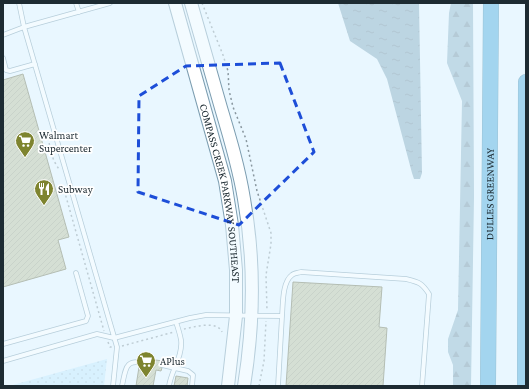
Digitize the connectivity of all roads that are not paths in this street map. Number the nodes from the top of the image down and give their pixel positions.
1 (19, 3) edge
2 (76, 3) edge
3 (110, 3) edge
4 (175, 3) edge
5 (191, 3) edge
6 (491, 3) edge
7 (79, 12) junction
8 (24, 27) junction
9 (3, 35) edge
10 (3, 58) edge
11 (35, 64) junction
12 (526, 82) edge
13 (225, 150) junction
14 (76, 273) dead end
15 (236, 316) junction
16 (252, 316) junction
17 (282, 316) junction
18 (176, 322) junction
19 (114, 338) junction
20 (3, 344) edge
21 (3, 361) edge
22 (147, 363) dead end
23 (162, 365) dead end
24 (175, 367) junction
25 (113, 386) edge
26 (122, 386) edge
27 (168, 386) edge
28 (192, 386) edge
29 (228, 386) edge
30 (244, 386) edge
31 (278, 386) edge
32 (422, 386) edge
33 (488, 386) edge
34 (525, 386) edge

1 - 8 lane
2 - 7 lane
3 - 7 lane
4 - 13 street, COMPASS CREEK PARKWAY SOUTHEAST
5 - 13 street, COMPASS CREEK PARKWAY SOUTHEAST
6 - 33 highway, DULLES GREENWAY
7 - 8 lane
8 - 9 lane
8 - 11 lane
10 - 11 lane
11 - 19 lane
12 - 34 highway
13 - 15 street, COMPASS CREEK PARKWAY SOUTHEAST
13 - 16 street, COMPASS CREEK PARKWAY SOUTHEAST
14 - 20 lane
15 - 16 lane
15 - 18 lane
15 - 29 street, COMPASS CREEK PARKWAY SOUTHEAST
16 - 17 lane
16 - 30 street, COMPASS CREEK PARKWAY SOUTHEAST
17 - 31 lane
17 - 32 lane
18 - 19 lane
18 - 24 lane
19 - 21 lane
19 - 25 lane
22 - 26 lane
23 - 24 lane
24 - 27 lane
24 - 28 lane

